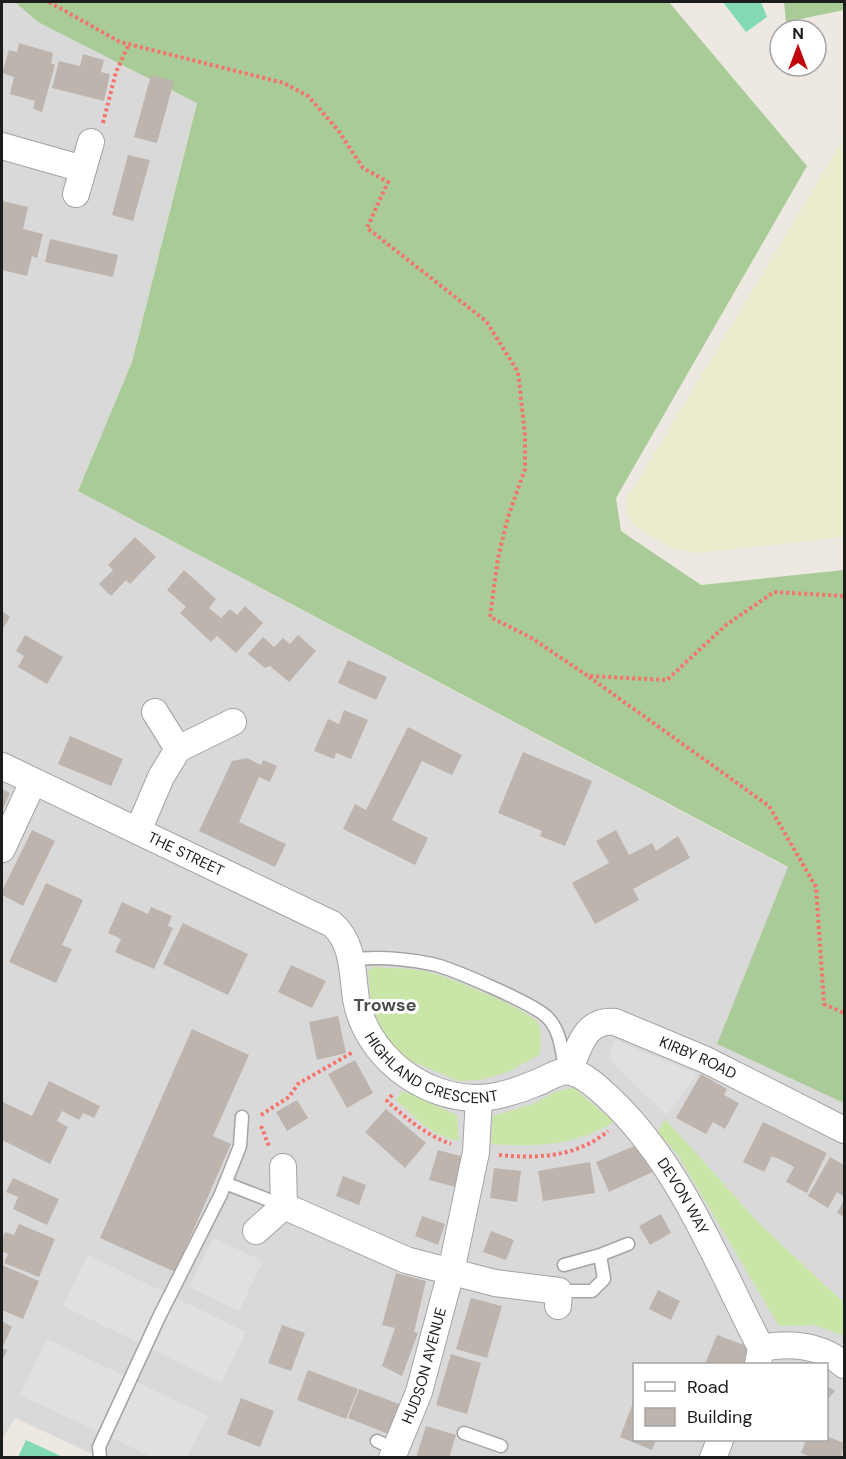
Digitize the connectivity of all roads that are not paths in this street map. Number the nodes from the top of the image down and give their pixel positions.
1 (91, 142) road end
2 (2, 146) edge
3 (83, 169) junction
4 (76, 194) dead end
5 (155, 712) dead end
6 (233, 722) dead end
7 (178, 749) junction
8 (2, 766) edge
9 (33, 782) junction
10 (138, 831) junction
11 (2, 849) edge
12 (350, 960) junction
13 (567, 1071) junction
14 (479, 1098) junction
15 (242, 1117) dead end
16 (844, 1130) edge
17 (283, 1167) road end
18 (225, 1183) junction
19 (284, 1206) junction
20 (256, 1231) dead end
21 (628, 1244) dead end
22 (600, 1255) junction
23 (564, 1265) dead end
24 (452, 1272) junction
25 (558, 1299) joint
26 (759, 1356) edge
27 (844, 1365) edge
28 (464, 1433) dead end
29 (720, 1441) edge
30 (501, 1446) dead end
31 (388, 1449) edge
32 (100, 1458) edge
33 (713, 1458) edge

1 - 3 street
2 - 3 street
3 - 4 street
5 - 7 street
6 - 7 street
7 - 10 street
8 - 9 street, THE STREET
9 - 10 street, THE STREET
9 - 11 street
10 - 12 street, THE STREET
12 - 13 lane
12 - 14 street, HIGHLAND CRESCENT
13 - 14 street, HIGHLAND CRESCENT
13 - 16 street, KIRBY ROAD
13 - 26 street, DEVON WAY
14 - 24 street, HUDSON AVENUE
15 - 18 lane
17 - 19 street
18 - 19 lane
18 - 32 lane
19 - 20 street
19 - 24 street
21 - 22 lane
22 - 23 lane
22 - 25 lane
24 - 25 street
24 - 31 street, HUDSON AVENUE
26 - 27 street, DEVON WAY
28 - 30 lane
29 - 33 street

